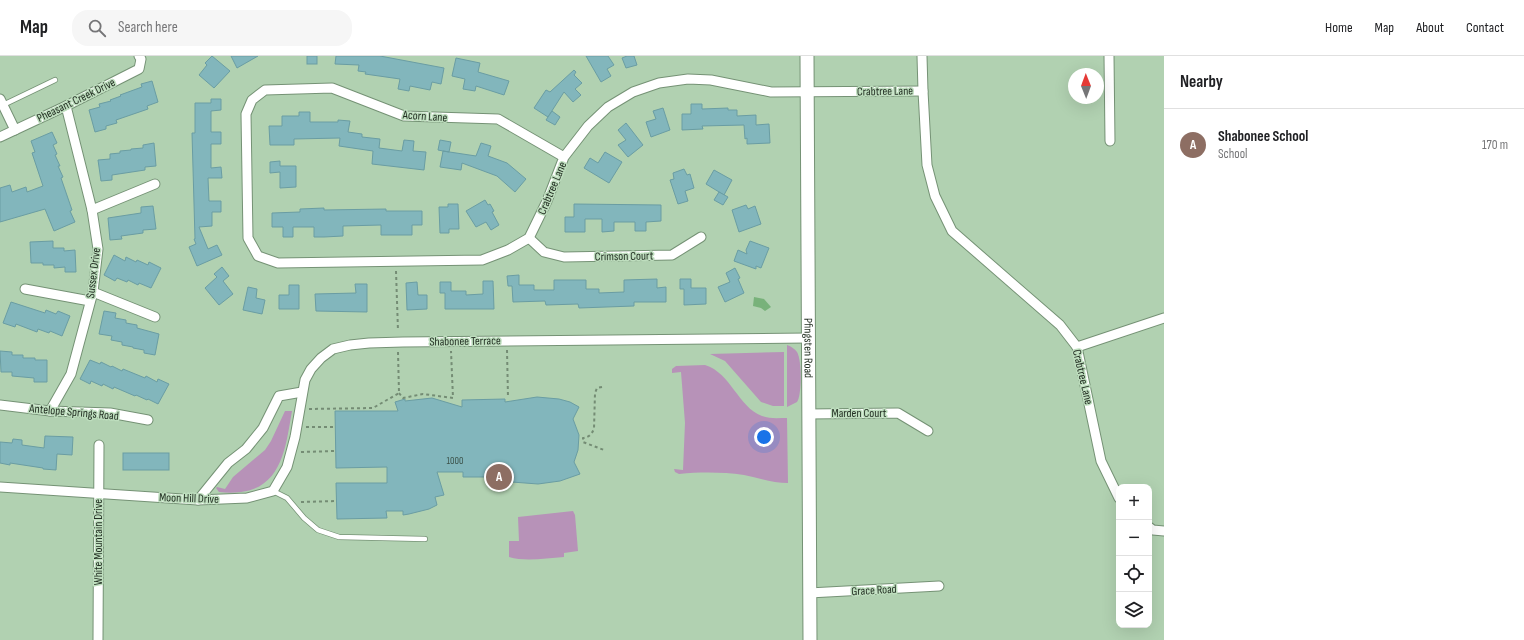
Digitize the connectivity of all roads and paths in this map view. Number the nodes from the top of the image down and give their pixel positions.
1 (139, 56) edge
2 (807, 56) edge
3 (922, 56) edge
4 (1109, 56) edge
5 (55, 80) dead end
6 (923, 91) junction
7 (808, 92) junction
8 (1, 102) edge
9 (66, 106) junction
10 (15, 130) junction
11 (0, 136) edge
12 (1110, 141) dead end
13 (564, 157) junction
14 (155, 184) dead end
15 (92, 210) junction
16 (700, 237) dead end
17 (529, 238) junction
18 (396, 266) dead end
19 (25, 289) dead end
20 (92, 297) junction
21 (155, 317) dead end
22 (1164, 318) edge
23 (398, 331) dead end
24 (808, 338) junction
25 (1077, 347) junction
26 (507, 350) dead end
27 (451, 351) dead end
28 (398, 352) dead end
29 (602, 386) dead end
30 (302, 392) junction
31 (398, 393) junction
32 (508, 398) dead end
33 (0, 405) edge
34 (306, 409) dead end
35 (50, 411) junction
36 (808, 414) junction
37 (148, 420) dead end
38 (303, 427) dead end
39 (334, 427) dead end
40 (928, 432) dead end
41 (99, 444) dead end
42 (604, 450) dead end
43 (335, 451) dead end
44 (298, 452) dead end
45 (0, 487) edge
46 (273, 491) junction
47 (1116, 492) edge
48 (98, 493) junction
49 (198, 500) junction
50 (336, 501) dead end
51 (301, 502) dead end
52 (1152, 529) edge
53 (1164, 531) edge
54 (425, 539) dead end
55 (939, 586) dead end
56 (809, 593) junction
57 (98, 640) edge
58 (810, 640) edge

1 - 9 street, Pheasant Creek Drive
2 - 7 main road, Pfingsten Road
3 - 6 street
4 - 12 street
5 - 8 lane
6 - 7 street, Crabtree Lane
6 - 25 street, Crabtree Lane
7 - 13 street, Crabtree Lane
7 - 24 main road, Pfingsten Road
8 - 10 street
9 - 10 street, Pheasant Creek Drive
9 - 15 street, Sussex Drive
10 - 11 street, Pheasant Creek Drive
13 - 17 street, Crabtree Lane
13 - 17 street, Acorn Lane
14 - 15 street
15 - 20 street, Sussex Drive
16 - 17 street, Crimson Court
18 - 23 path
19 - 20 street
20 - 21 street
20 - 35 street, Sussex Drive
22 - 25 street
24 - 30 street, Shabonee Terrace
24 - 36 main road, Pfingsten Road
25 - 47 street, Crabtree Lane
26 - 32 path
27 - 31 path
28 - 31 path
29 - 42 path
30 - 46 street
30 - 49 street
31 - 34 path
33 - 35 street, Antelope Springs Road
35 - 37 street, Antelope Springs Road
36 - 40 street, Marden Court
36 - 56 main road, Pfingsten Road
38 - 39 path
41 - 48 street, White Mountain Drive
43 - 44 path
45 - 48 street, Moon Hill Drive
46 - 49 street, Moon Hill Drive
46 - 54 lane
48 - 49 street, Moon Hill Drive
48 - 57 street, White Mountain Drive
50 - 51 path
52 - 53 street
55 - 56 street, Grace Road
56 - 58 main road, Pfingsten Road

